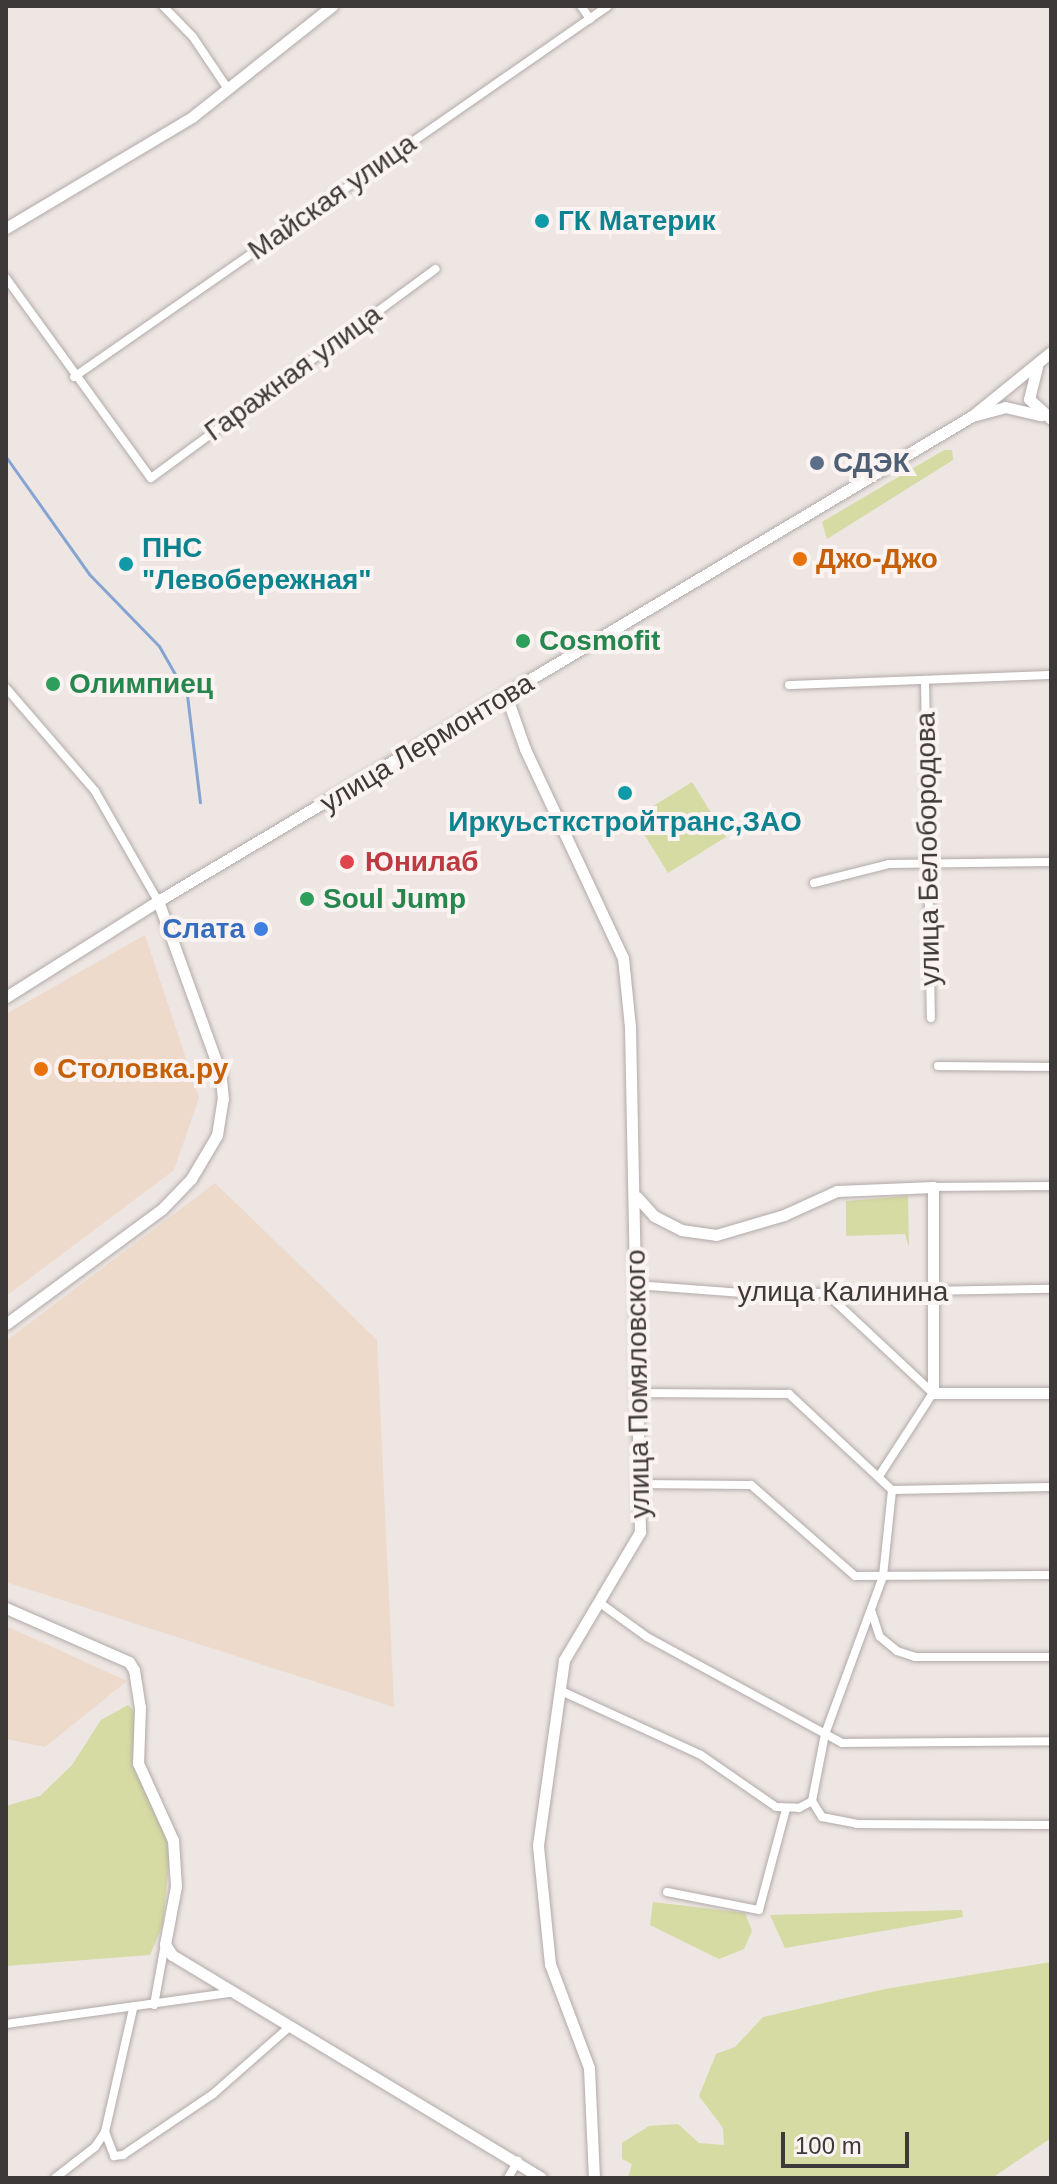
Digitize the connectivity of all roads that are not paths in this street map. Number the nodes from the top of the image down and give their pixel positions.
1 (163, 6) edge
2 (332, 6) edge
3 (581, 6) edge
4 (608, 6) edge
5 (590, 19) junction
6 (228, 89) junction
7 (6, 228) edge
8 (435, 269) dead end
9 (6, 278) edge
10 (1051, 352) edge
11 (74, 377) junction
12 (972, 416) junction
13 (1049, 418) edge
14 (1051, 675) edge
15 (925, 680) junction
16 (789, 685) dead end
17 (6, 688) edge
18 (506, 695) junction
19 (1051, 862) edge
20 (929, 864) junction
21 (814, 883) dead end
22 (158, 901) junction
23 (6, 997) edge
24 (931, 1018) dead end
25 (938, 1066) dead end
26 (1051, 1067) edge
27 (1051, 1186) edge
28 (933, 1187) junction
29 (636, 1197) junction
30 (636, 1285) junction
31 (1051, 1289) edge
32 (826, 1292) junction
33 (933, 1292) junction
34 (6, 1324) edge
35 (637, 1393) junction
36 (933, 1393) junction
37 (1051, 1393) edge
38 (879, 1476) junction
39 (636, 1484) junction
40 (1051, 1487) edge
41 (892, 1490) junction
42 (1051, 1575) edge
43 (883, 1576) junction
44 (600, 1603) junction
45 (6, 1608) edge
46 (870, 1609) junction
47 (1051, 1657) edge
48 (559, 1690) junction
49 (825, 1734) junction
50 (1051, 1741) edge
51 (812, 1801) junction
52 (786, 1809) junction
53 (1051, 1825) edge
54 (667, 1892) dead end
55 (165, 1944) junction
56 (229, 1993) junction
57 (154, 2005) junction
58 (133, 2009) junction
59 (6, 2024) edge
60 (288, 2028) junction
61 (105, 2132) junction
62 (518, 2161) junction
63 (55, 2178) edge
64 (508, 2178) edge
65 (541, 2178) edge
66 (594, 2178) edge

1 - 6 street
2 - 6 street
3 - 5 street
4 - 5 street, Майская улица
5 - 11 street, Майская улица
6 - 7 street
8 - 11 street, Гаражная улица
9 - 11 street
10 - 12 street, улица Лермонтова
10 - 13 street
12 - 13 street, улица Лермонтова
12 - 18 street, улица Лермонтова
14 - 15 street
15 - 16 street
15 - 20 street, улица Белобородова
17 - 22 street
18 - 22 street, улица Лермонтова
18 - 29 street, улица Помяловского
19 - 20 street
20 - 21 street
20 - 24 street, улица Белобородова
22 - 23 street, улица Лермонтова
22 - 34 street
25 - 26 street
27 - 28 street
28 - 29 street
28 - 33 street
29 - 30 street, улица Помяловского
30 - 32 street, улица Калинина
30 - 35 street, улица Помяловского
31 - 33 street, улица Калинина
32 - 33 street, улица Калинина
32 - 36 street
33 - 36 street
35 - 38 street
35 - 39 street, улица Помяловского
36 - 37 street
36 - 38 street
38 - 41 street
39 - 43 street
39 - 44 street, улица Помяловского
40 - 41 street
41 - 43 street
42 - 43 street
43 - 46 street
44 - 48 street, улица Помяловского
44 - 49 street
45 - 55 street
46 - 47 street
46 - 49 street
48 - 52 street
48 - 66 street, улица Помяловского
49 - 50 street
49 - 51 street
51 - 52 street
51 - 53 street
52 - 54 street
55 - 56 street
55 - 57 street
56 - 57 street
56 - 60 street
57 - 58 street
58 - 59 street
58 - 61 street
60 - 61 street
60 - 62 street
61 - 63 street
62 - 64 street
62 - 65 street

